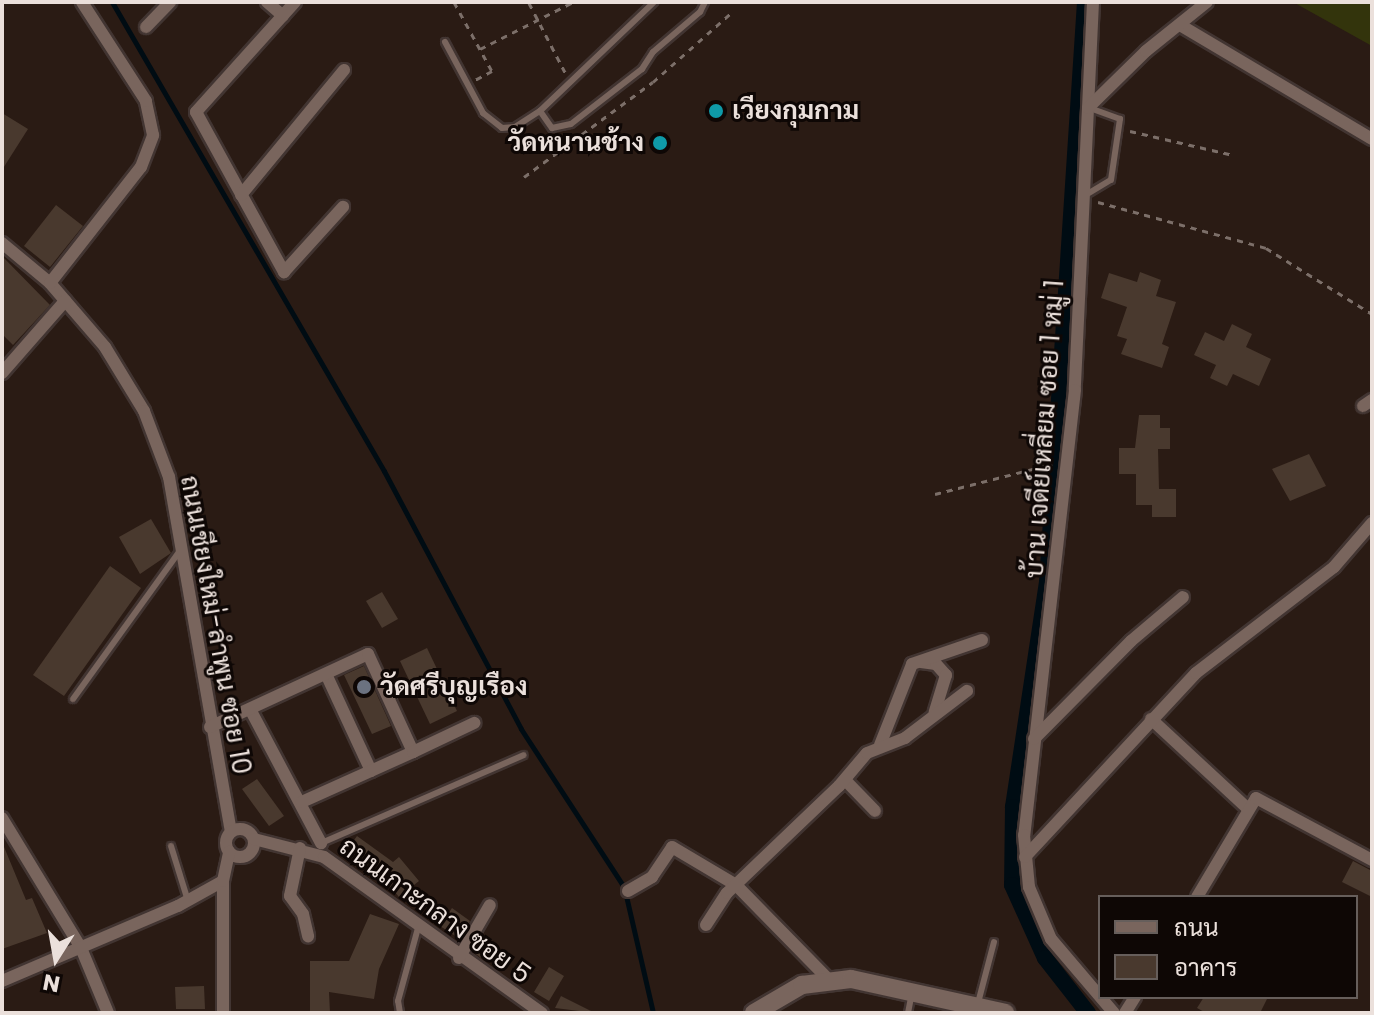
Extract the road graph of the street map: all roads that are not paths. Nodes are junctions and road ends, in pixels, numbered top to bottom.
1 (82, 2) edge
2 (170, 2) edge
3 (267, 2) edge
4 (295, 2) edge
5 (654, 2) edge
6 (705, 2) edge
7 (1093, 2) edge
8 (1207, 2) edge
9 (283, 16) junction
10 (1180, 25) junction
11 (146, 27) dead end
12 (445, 42) dead end
13 (344, 70) dead end
14 (1088, 108) junction
15 (540, 111) junction
16 (1372, 139) edge
17 (1087, 194) junction
18 (241, 195) junction
19 (343, 207) dead end
20 (2, 243) edge
21 (50, 283) junction
22 (65, 301) junction
23 (2, 373) edge
24 (1372, 523) edge
25 (181, 549) junction
26 (1183, 597) dead end
27 (982, 640) dead end
28 (918, 662) junction
29 (326, 674) junction
30 (967, 691) dead end
31 (73, 699) dead end
32 (250, 709) junction
33 (933, 717) junction
34 (1151, 719) junction
35 (474, 723) dead end
36 (210, 727) junction
37 (1034, 739) junction
38 (880, 745) junction
39 (413, 752) junction
40 (524, 755) dead end
41 (371, 771) junction
42 (845, 780) junction
43 (302, 802) junction
44 (1252, 803) junction
45 (875, 811) dead end
46 (2, 818) edge
47 (231, 832) junction
48 (6, 836) edge
49 (254, 839) junction
50 (171, 846) dead end
51 (310, 847) junction
52 (229, 852) junction
53 (1025, 857) junction
54 (1372, 860) edge
55 (223, 881) junction
56 (736, 885) junction
57 (628, 891) dead end
58 (1198, 895) edge
59 (188, 901) junction
60 (490, 905) dead end
61 (706, 925) dead end
62 (418, 928) junction
63 (308, 936) dead end
64 (994, 942) dead end
65 (81, 948) junction
66 (459, 958) junction
67 (828, 979) junction
68 (2, 981) edge
69 (912, 991) junction
70 (1098, 994) edge
71 (979, 1009) edge
72 (108, 1013) edge
73 (223, 1013) edge
74 (400, 1013) edge
75 (542, 1013) edge
76 (754, 1013) edge
77 (908, 1013) edge
78 (1005, 1013) edge

1 - 21 street
2 - 11 street
3 - 9 street
4 - 9 street
5 - 15 lane
6 - 15 lane
7 - 14 street, บ้าน เจดีย์เหลี่ยม ซอย 1 หมู่ 1
8 - 10 street
9 - 18 street
10 - 14 street
10 - 16 street
12 - 15 lane
13 - 18 street
14 - 17 street, บ้าน เจดีย์เหลี่ยม ซอย 1 หมู่ 1
14 - 17 lane
17 - 37 street, บ้าน เจดีย์เหลี่ยม ซอย 1 หมู่ 1
18 - 19 street
20 - 21 street, ถนนเชียงใหม่-ลำพูน ซอย 10
21 - 22 street, ถนนเชียงใหม่-ลำพูน ซอย 10
22 - 23 street
22 - 25 street, ถนนเชียงใหม่-ลำพูน ซอย 10
24 - 34 street
25 - 31 lane
25 - 36 street, ถนนเชียงใหม่-ลำพูน ซอย 10
26 - 37 street
27 - 28 street
28 - 33 street
28 - 38 street
29 - 32 street
29 - 39 street
29 - 41 street
30 - 33 street
32 - 36 street
32 - 43 street
33 - 38 street
34 - 44 street
34 - 53 street
35 - 39 street
36 - 47 street, ถนนเชียงใหม่-ลำพูน ซอย 10
37 - 53 street, บ้าน เจดีย์เหลี่ยม ซอย 1 หมู่ 1
38 - 42 street
39 - 41 street
40 - 51 lane
41 - 43 street
42 - 45 street
42 - 56 street
43 - 51 street
44 - 54 street
44 - 58 street
46 - 48 street
47 - 49 street
47 - 52 street
48 - 65 street
49 - 51 street, ถนนเกาะกลาง ซอย 5
49 - 52 street
50 - 59 lane
51 - 62 street, ถนนเกาะกลาง ซอย 5
51 - 63 street
52 - 55 street
53 - 70 street, บ้าน เจดีย์เหลี่ยม ซอย 1 หมู่ 1
55 - 59 street
55 - 73 street
56 - 57 street
56 - 61 street
56 - 67 street
59 - 65 street
60 - 66 street
62 - 66 street, ถนนเกาะกลาง ซอย 5
62 - 74 lane
64 - 71 lane
65 - 68 street
65 - 72 street
66 - 75 street, ถนนเกาะกลาง ซอย 5
67 - 69 street
67 - 76 street
69 - 71 street
69 - 77 lane
71 - 78 street

